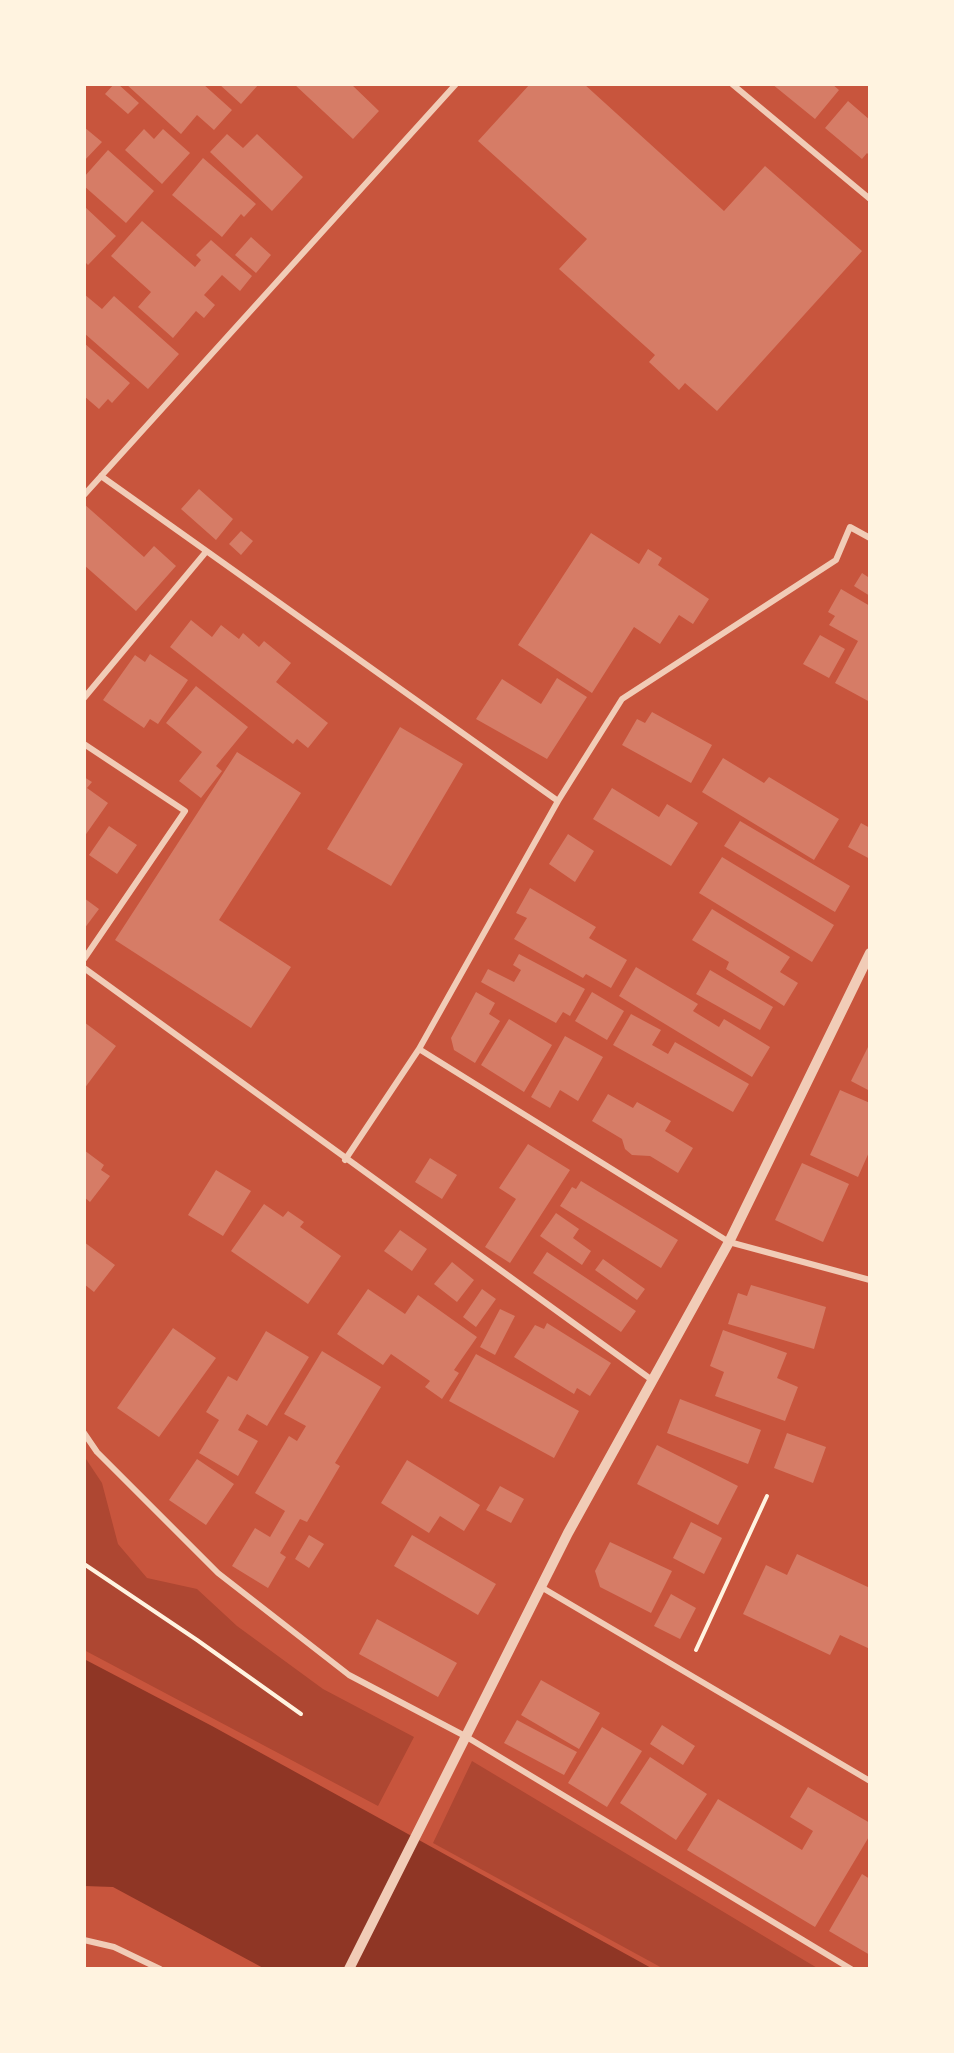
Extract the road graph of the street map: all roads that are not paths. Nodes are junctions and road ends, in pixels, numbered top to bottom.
1 (456, 84) edge
2 (732, 84) edge
3 (870, 199) edge
4 (101, 476) junction
5 (84, 495) edge
6 (870, 538) edge
7 (205, 553) junction
8 (84, 698) edge
9 (84, 744) edge
10 (558, 801) junction
11 (870, 953) edge
12 (84, 959) edge
13 (84, 968) edge
14 (419, 1049) junction
15 (345, 1160) junction
16 (729, 1242) junction
17 (870, 1280) edge
18 (652, 1380) junction
19 (84, 1433) edge
20 (541, 1587) junction
21 (465, 1736) junction
22 (870, 1781) edge
23 (84, 1940) edge
24 (160, 1969) edge
25 (349, 1969) edge
26 (851, 1969) edge

1 - 4 street
2 - 3 street
4 - 5 street
4 - 7 street
6 - 10 street
7 - 8 street
7 - 10 street
9 - 12 street
10 - 14 street
11 - 16 street
13 - 15 street
14 - 15 street
14 - 16 street
15 - 18 street
16 - 17 street
16 - 18 street
18 - 20 street
19 - 21 street
20 - 21 street
20 - 22 street
21 - 25 street
21 - 26 street
23 - 24 street

